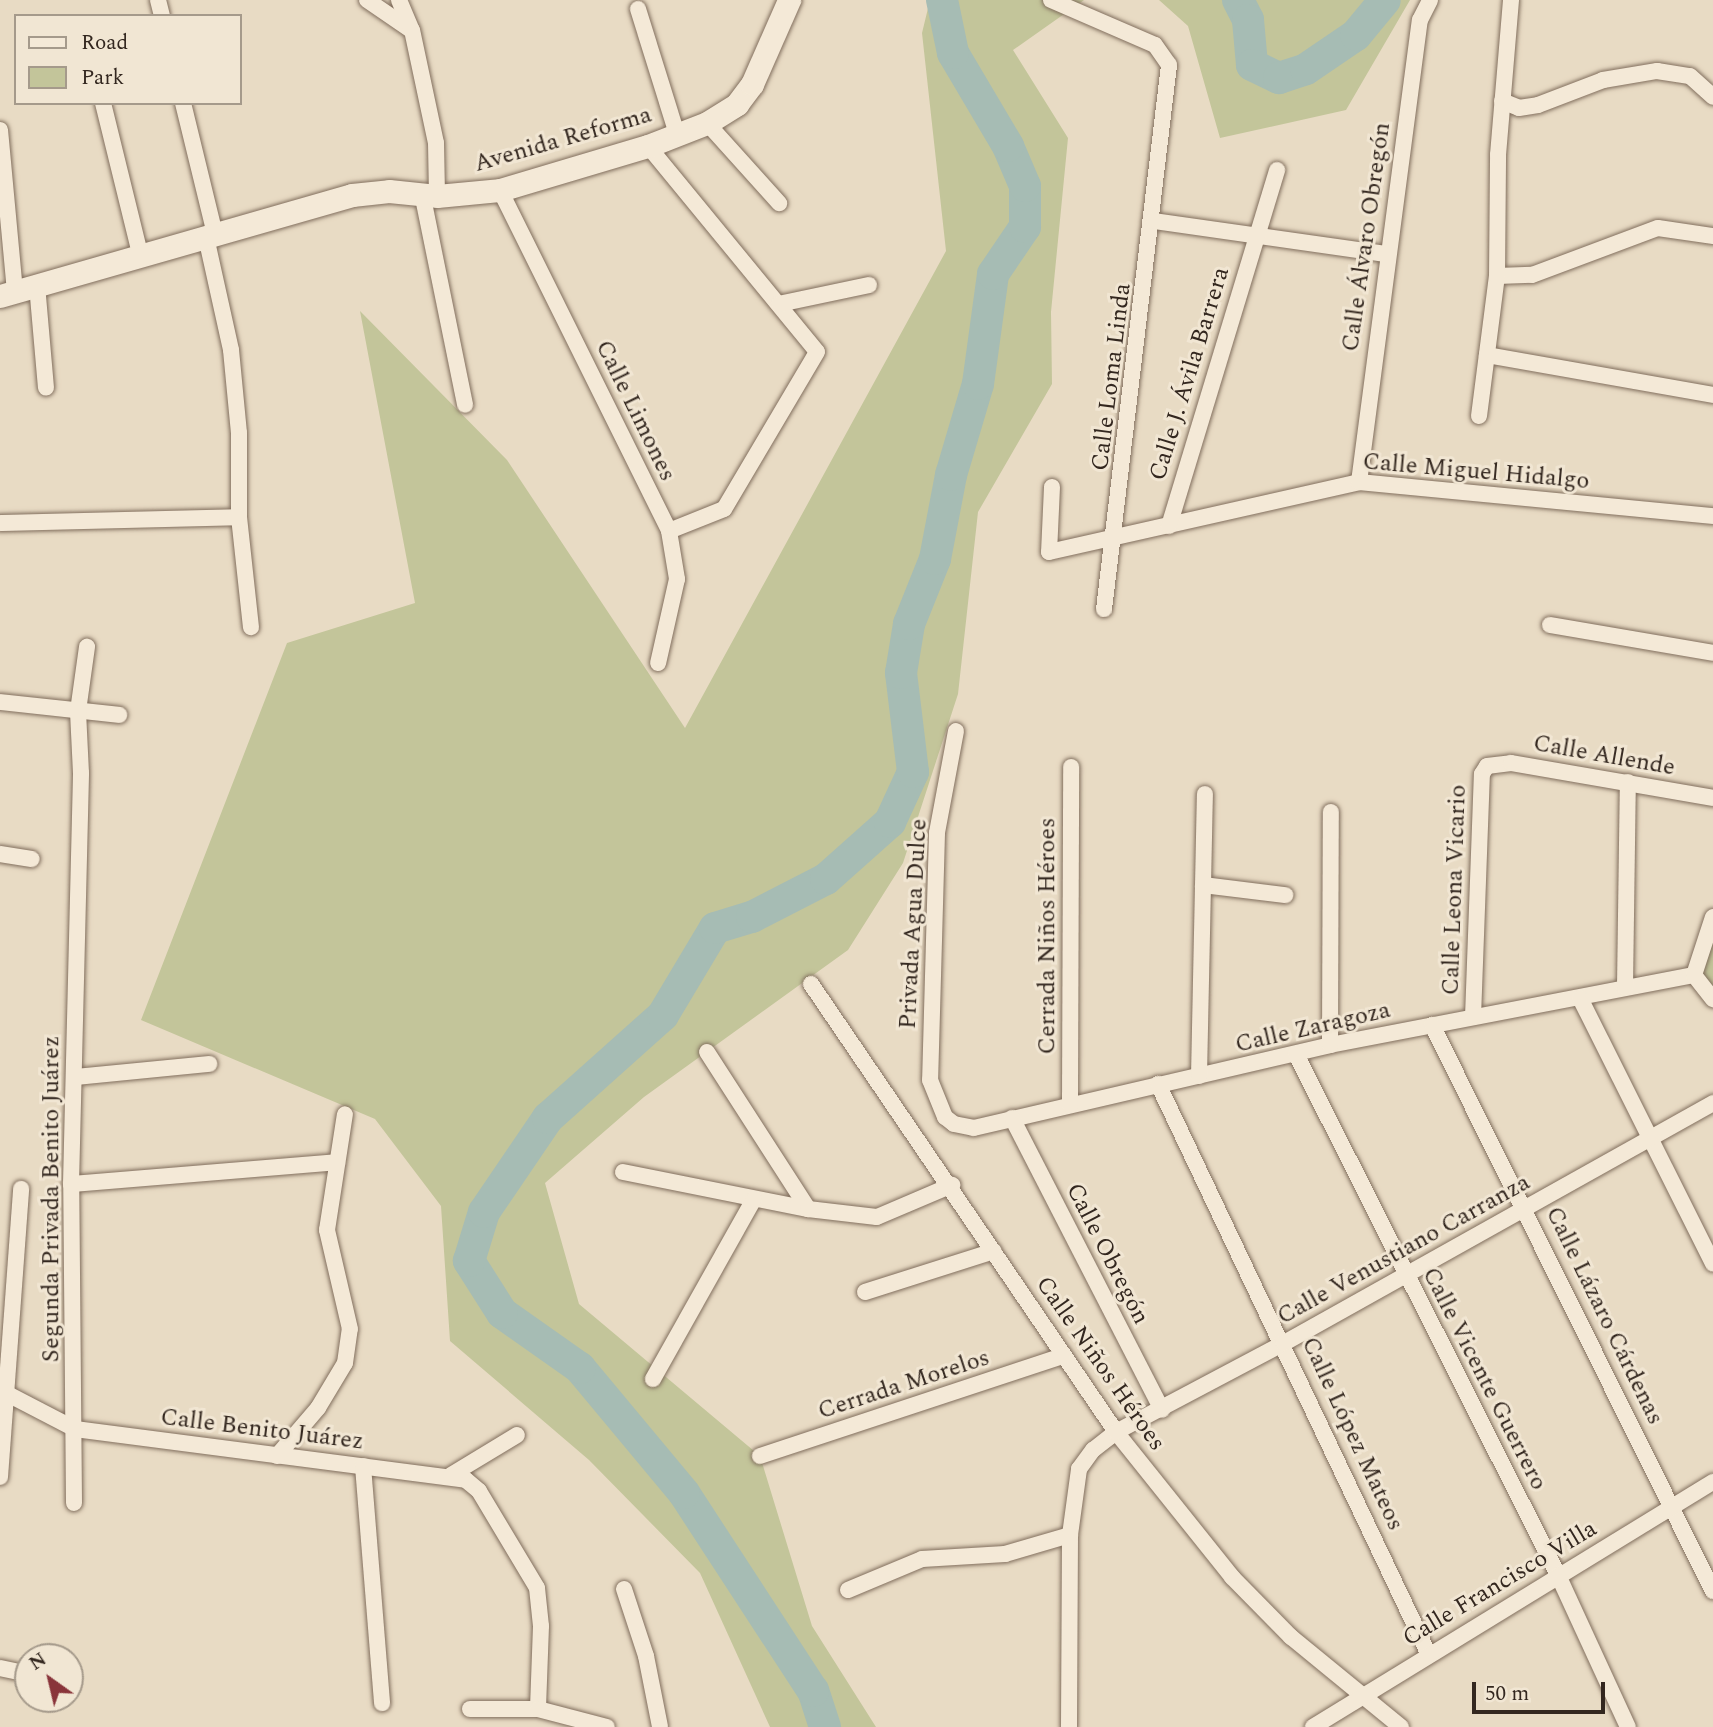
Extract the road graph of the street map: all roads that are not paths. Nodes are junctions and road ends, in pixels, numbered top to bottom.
1 (367, 0) edge
2 (398, 0) edge
3 (1051, 0) edge
4 (1430, 0) edge
5 (1511, 0) edge
6 (782, 5) edge
7 (638, 9) dead end
8 (412, 30) junction
9 (1713, 97) edge
10 (1502, 101) junction
11 (103, 105) edge
12 (183, 105) edge
13 (706, 123) junction
14 (0, 130) edge
15 (677, 134) junction
16 (648, 146) junction
17 (1277, 170) dead end
18 (500, 190) junction
19 (430, 195) junction
20 (779, 203) dead end
21 (1154, 221) junction
22 (210, 235) junction
23 (1256, 235) junction
24 (1713, 236) edge
25 (140, 254) junction
26 (1387, 254) junction
27 (1497, 276) junction
28 (37, 285) junction
29 (869, 285) dead end
30 (7, 294) edge
31 (779, 304) junction
32 (1487, 355) junction
33 (46, 388) dead end
34 (1713, 395) edge
35 (465, 405) dead end
36 (1479, 416) dead end
37 (1359, 482) junction
38 (1052, 487) dead end
39 (1713, 516) edge
40 (239, 517) junction
41 (0, 523) edge
42 (1169, 526) junction
43 (669, 531) junction
44 (1116, 539) junction
45 (1104, 609) dead end
46 (1550, 625) dead end
47 (251, 627) dead end
48 (86, 647) dead end
49 (1713, 653) edge
50 (659, 663) dead end
51 (0, 702) edge
52 (78, 711) junction
53 (119, 715) dead end
54 (956, 731) dead end
55 (1487, 766) joint
56 (1071, 767) dead end
57 (1628, 782) junction
58 (1205, 794) dead end
59 (1713, 798) edge
60 (1331, 812) dead end
61 (0, 854) edge
62 (32, 859) dead end
63 (1203, 885) junction
64 (1285, 895) dead end
65 (1713, 916) edge
66 (1695, 975) junction
67 (811, 984) dead end
68 (1625, 988) junction
69 (1580, 998) junction
70 (1713, 999) edge
71 (1473, 1017) junction
72 (1432, 1025) junction
73 (1330, 1045) junction
74 (707, 1052) dead end
75 (1296, 1054) junction
76 (209, 1064) dead end
77 (1199, 1076) junction
78 (76, 1077) junction
79 (1158, 1084) junction
80 (1713, 1103) edge
81 (1070, 1105) junction
82 (345, 1114) dead end
83 (945, 1117) joint
84 (1012, 1118) junction
85 (1649, 1138) junction
86 (337, 1162) junction
87 (623, 1172) dead end
88 (71, 1184) junction
89 (952, 1185) junction
90 (21, 1189) dead end
91 (754, 1199) junction
92 (1524, 1208) junction
93 (808, 1209) junction
94 (994, 1251) junction
95 (1713, 1264) edge
96 (1405, 1275) junction
97 (865, 1292) dead end
98 (1284, 1343) junction
99 (1063, 1356) junction
100 (653, 1379) dead end
101 (4, 1393) edge
102 (1155, 1414) junction
103 (75, 1429) junction
104 (1122, 1429) junction
105 (516, 1435) dead end
106 (277, 1456) junction
107 (760, 1456) dead end
108 (363, 1466) junction
109 (451, 1475) junction
110 (0, 1477) edge
111 (1713, 1482) edge
112 (74, 1503) dead end
113 (1673, 1506) junction
114 (1070, 1535) junction
115 (1558, 1575) junction
116 (624, 1589) dead end
117 (848, 1591) dead end
118 (1713, 1591) edge
119 (1428, 1653) junction
120 (1361, 1698) junction
121 (382, 1703) dead end
122 (470, 1709) dead end
123 (538, 1709) junction
124 (1386, 1722) edge
125 (607, 1727) edge
126 (660, 1727) edge
127 (1069, 1727) edge
128 (1313, 1727) edge
129 (1401, 1727) edge
130 (1628, 1727) edge

1 - 8 street
2 - 8 street
3 - 21 street, Calle Loma Linda
4 - 26 street, Calle Álvaro Obregón
5 - 10 street
6 - 13 street, Avenida Reforma
7 - 15 street
8 - 19 street
9 - 10 street
10 - 27 street
11 - 25 street
12 - 22 street
13 - 15 street, Avenida Reforma
13 - 20 street
14 - 30 street
15 - 16 street, Avenida Reforma
16 - 18 street, Avenida Reforma
16 - 31 street
17 - 23 street, Calle J. Ávila Barrera
18 - 19 street, Avenida Reforma
18 - 43 street, Calle Limones
19 - 22 street, Avenida Reforma
19 - 35 street
21 - 23 street
21 - 44 street, Calle Loma Linda
22 - 25 street, Avenida Reforma
22 - 40 street
23 - 26 street
23 - 42 street, Calle J. Ávila Barrera
24 - 27 street
25 - 28 street, Avenida Reforma
26 - 37 street, Calle Álvaro Obregón
27 - 32 street
28 - 30 street, Avenida Reforma
28 - 33 street
29 - 31 street
31 - 43 street
32 - 34 street
32 - 36 street
37 - 39 street, Calle Miguel Hidalgo
37 - 42 street, Calle Miguel Hidalgo
38 - 44 street, Calle Miguel Hidalgo
40 - 41 street
40 - 47 street
42 - 44 street, Calle Miguel Hidalgo
43 - 50 street, Calle Limones
44 - 45 street, Calle Loma Linda
46 - 49 street
48 - 52 street, Segunda Privada Benito Juárez
51 - 52 street
52 - 53 street
52 - 78 street, Segunda Privada Benito Juárez
54 - 83 street, Privada Agua Dulce
55 - 57 street, Calle Allende
55 - 71 street, Calle Leona Vicario
56 - 81 street, Cerrada Niños Héroes
57 - 59 street, Calle Allende
57 - 68 street
58 - 63 street
60 - 73 street
61 - 62 street
63 - 64 street
63 - 77 street
65 - 66 street
66 - 68 street, Calle Zaragoza
66 - 70 street
67 - 89 street, Calle Niños Héroes
68 - 69 street, Calle Zaragoza
69 - 71 street, Calle Zaragoza
69 - 85 street
71 - 72 street, Calle Zaragoza
72 - 73 street, Calle Zaragoza
72 - 92 street, Calle Lázaro Cárdenas
73 - 75 street, Calle Zaragoza
74 - 93 street
75 - 77 street, Calle Zaragoza
75 - 96 street, Calle Vicente Guerrero
76 - 78 street
77 - 79 street, Calle Zaragoza
78 - 88 street, Segunda Privada Benito Juárez
79 - 81 street, Calle Zaragoza
79 - 98 street, Calle López Mateos
80 - 85 street, Calle Venustiano Carranza
81 - 84 street, Calle Zaragoza
82 - 86 street
83 - 84 street, Calle Zaragoza
84 - 102 street, Calle Obregón
85 - 92 street, Calle Venustiano Carranza
85 - 95 street
86 - 88 street
86 - 106 street
87 - 91 street
88 - 103 street, Segunda Privada Benito Juárez
89 - 93 street
89 - 94 street, Calle Niños Héroes
90 - 101 street
91 - 93 street
91 - 100 street
92 - 96 street, Calle Venustiano Carranza
92 - 113 street, Calle Lázaro Cárdenas
94 - 97 street
94 - 99 street, Calle Niños Héroes
96 - 98 street, Calle Venustiano Carranza
96 - 115 street, Calle Vicente Guerrero
98 - 102 street, Calle Venustiano Carranza
98 - 119 street, Calle López Mateos
99 - 104 street, Calle Niños Héroes
99 - 107 street, Cerrada Morelos
101 - 103 street, Calle Benito Juárez
101 - 110 street
102 - 104 street, Calle Venustiano Carranza
103 - 106 street, Calle Benito Juárez
103 - 112 street, Segunda Privada Benito Juárez
104 - 114 street
104 - 120 street, Calle Niños Héroes
105 - 109 street
106 - 108 street, Calle Benito Juárez
108 - 109 street, Calle Benito Juárez
108 - 121 street
109 - 123 street
111 - 113 street, Calle Francisco Villa
113 - 115 street, Calle Francisco Villa
113 - 118 street, Calle Lázaro Cárdenas
114 - 117 street
114 - 127 street
115 - 119 street, Calle Francisco Villa
115 - 130 street, Calle Vicente Guerrero
116 - 126 street
119 - 120 street, Calle Francisco Villa
120 - 124 street, Calle Niños Héroes
120 - 128 street, Calle Francisco Villa
122 - 123 street
123 - 125 street
124 - 129 street, Calle Niños Héroes

